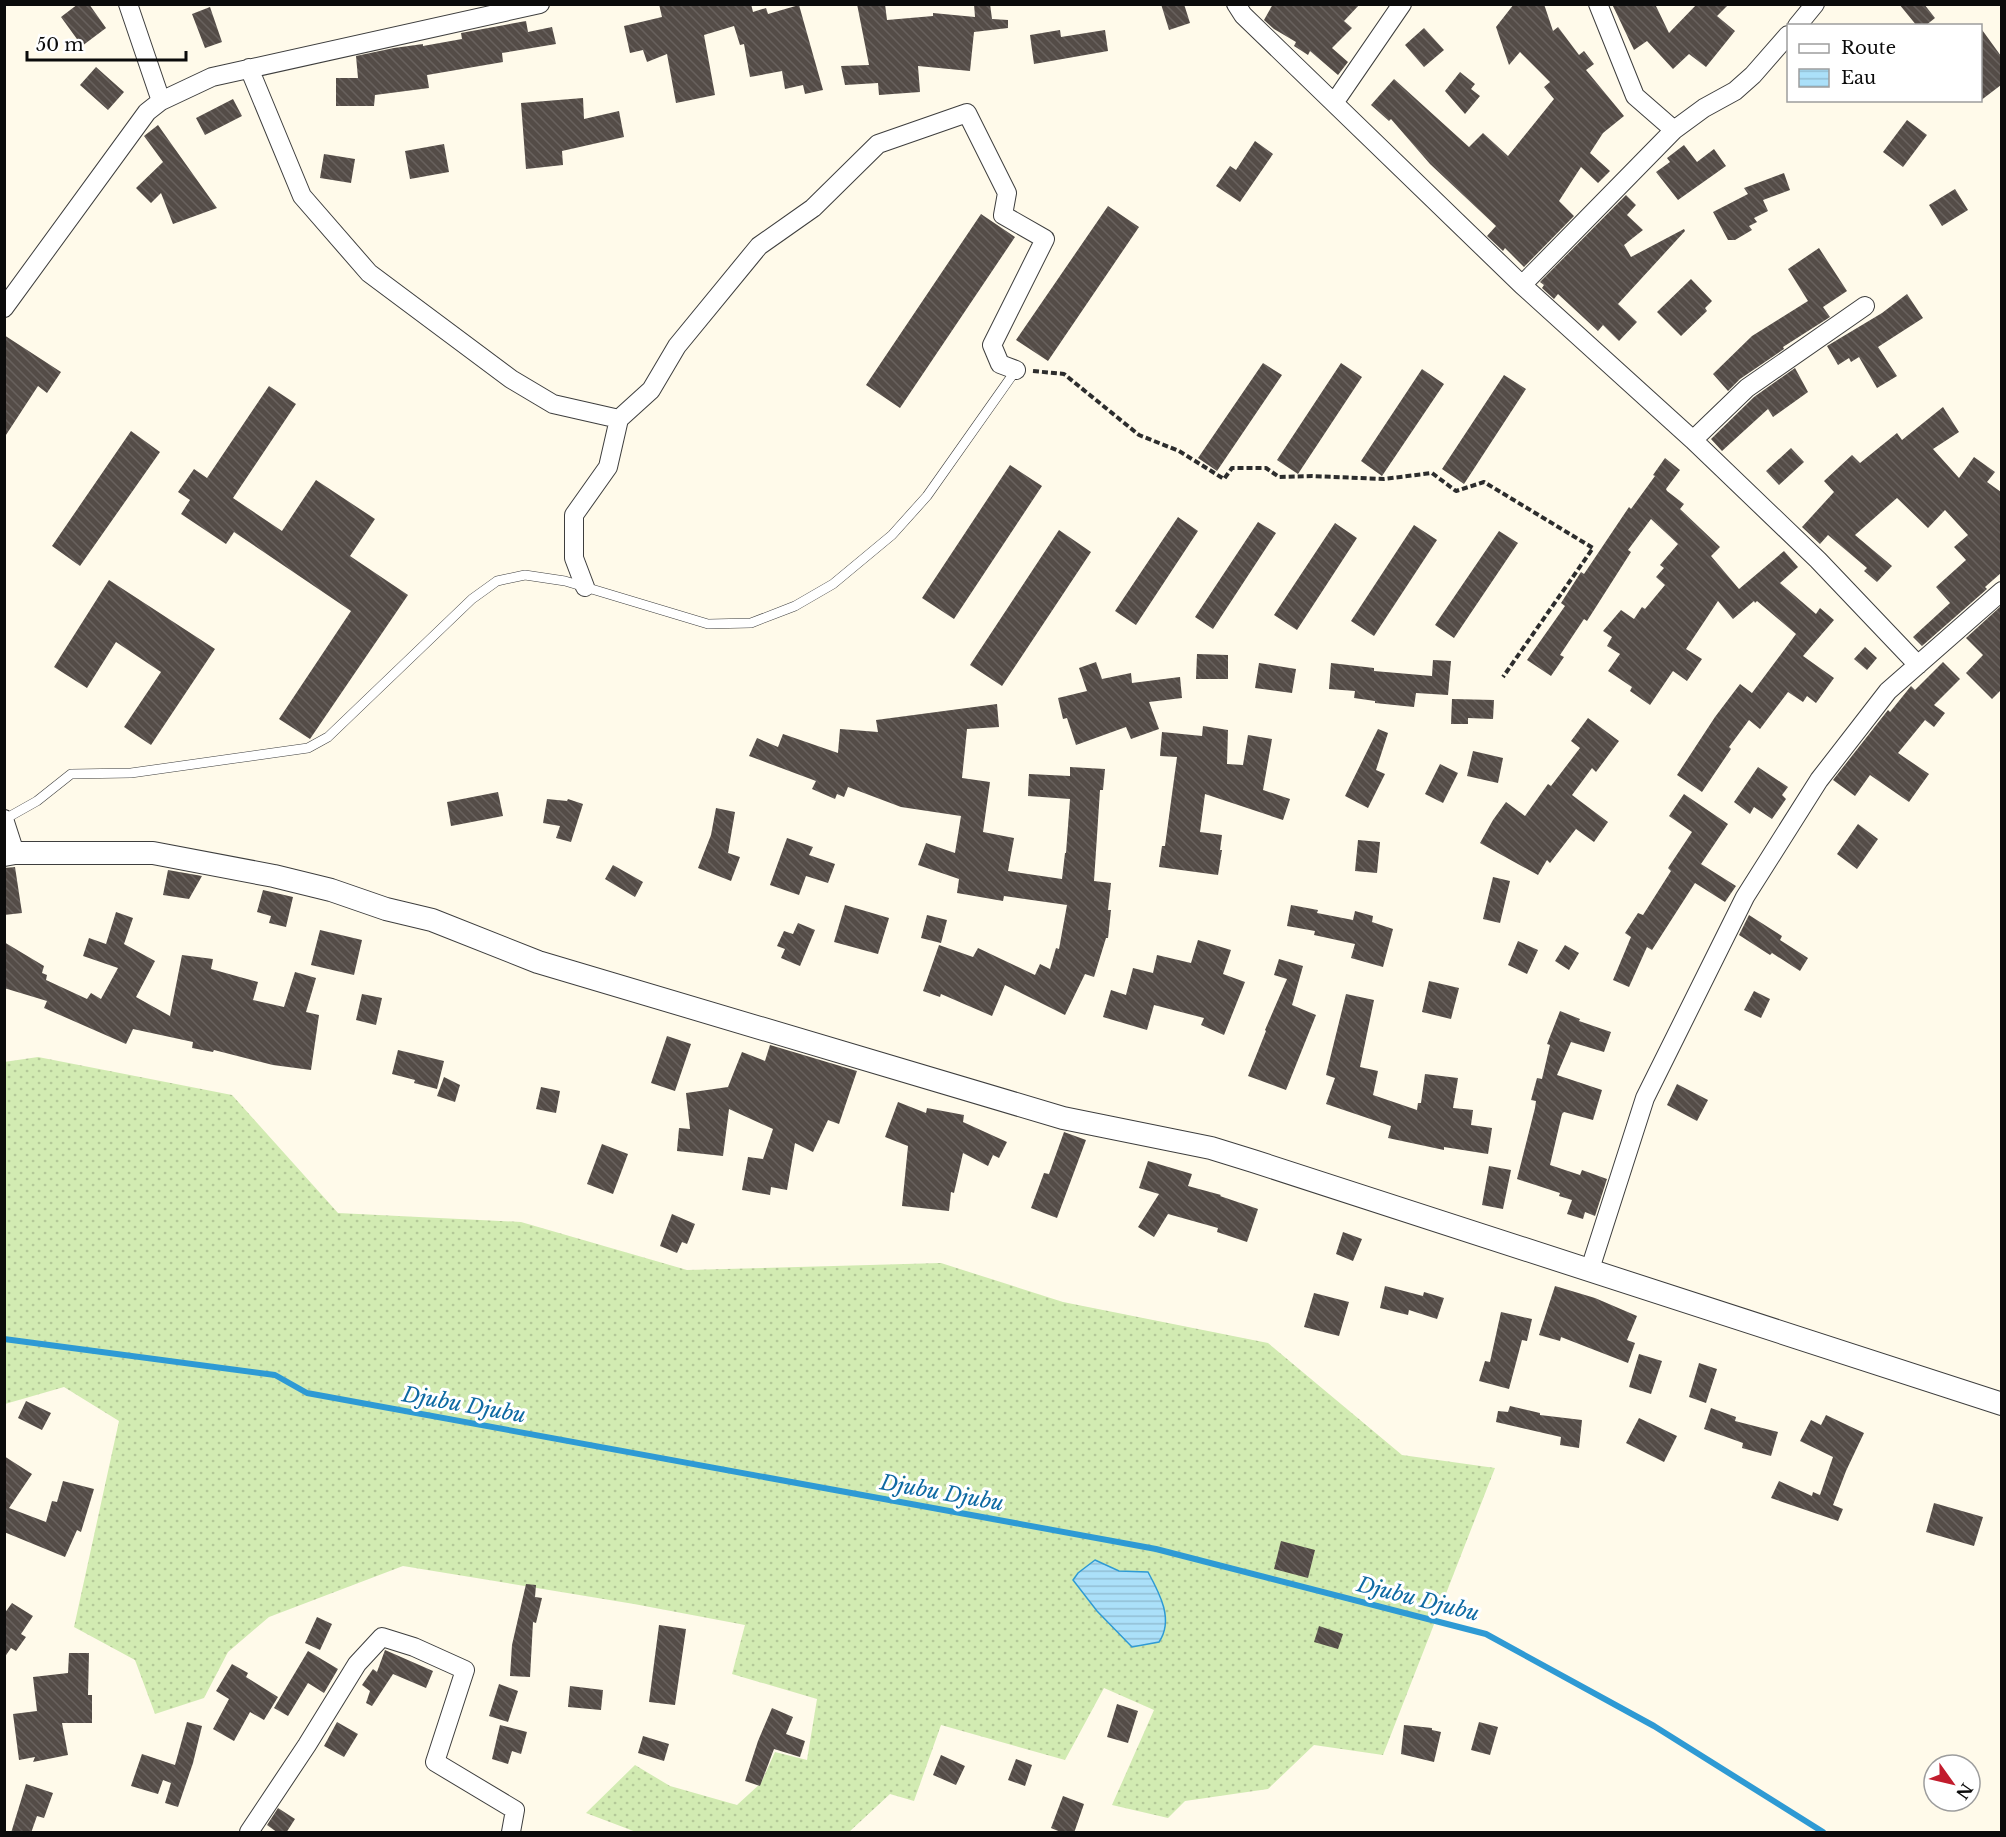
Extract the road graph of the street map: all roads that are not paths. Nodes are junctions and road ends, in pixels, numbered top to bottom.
1 (128, 4) edge
2 (540, 4) edge
3 (1236, 4) edge
4 (1402, 4) edge
5 (1598, 4) edge
6 (1815, 4) edge
7 (493, 9) edge
8 (1799, 24) edge
9 (1787, 36) edge
10 (249, 68) junction
11 (161, 101) junction
12 (1334, 103) junction
13 (1674, 129) junction
14 (1522, 285) junction
15 (1865, 306) dead end
16 (4, 308) edge
17 (1016, 369) joint
18 (619, 419) junction
19 (1693, 440) junction
20 (585, 587) junction
21 (2001, 591) edge
22 (1918, 665) junction
23 (4, 819) edge
24 (10, 854) edge
25 (1590, 1269) junction
26 (2001, 1404) edge
27 (249, 1833) edge
28 (511, 1833) edge

1 - 11 street
2 - 7 street
3 - 12 street
4 - 12 street
5 - 13 street
6 - 8 street
7 - 10 street
9 - 13 street
10 - 11 street
10 - 18 street
11 - 16 street
12 - 14 street
13 - 14 street
14 - 19 street
15 - 19 street
17 - 18 street
17 - 20 lane
18 - 20 street
19 - 22 street
20 - 23 lane
21 - 22 street
22 - 25 street
23 - 24 street
24 - 25 street
25 - 26 street
27 - 28 street

